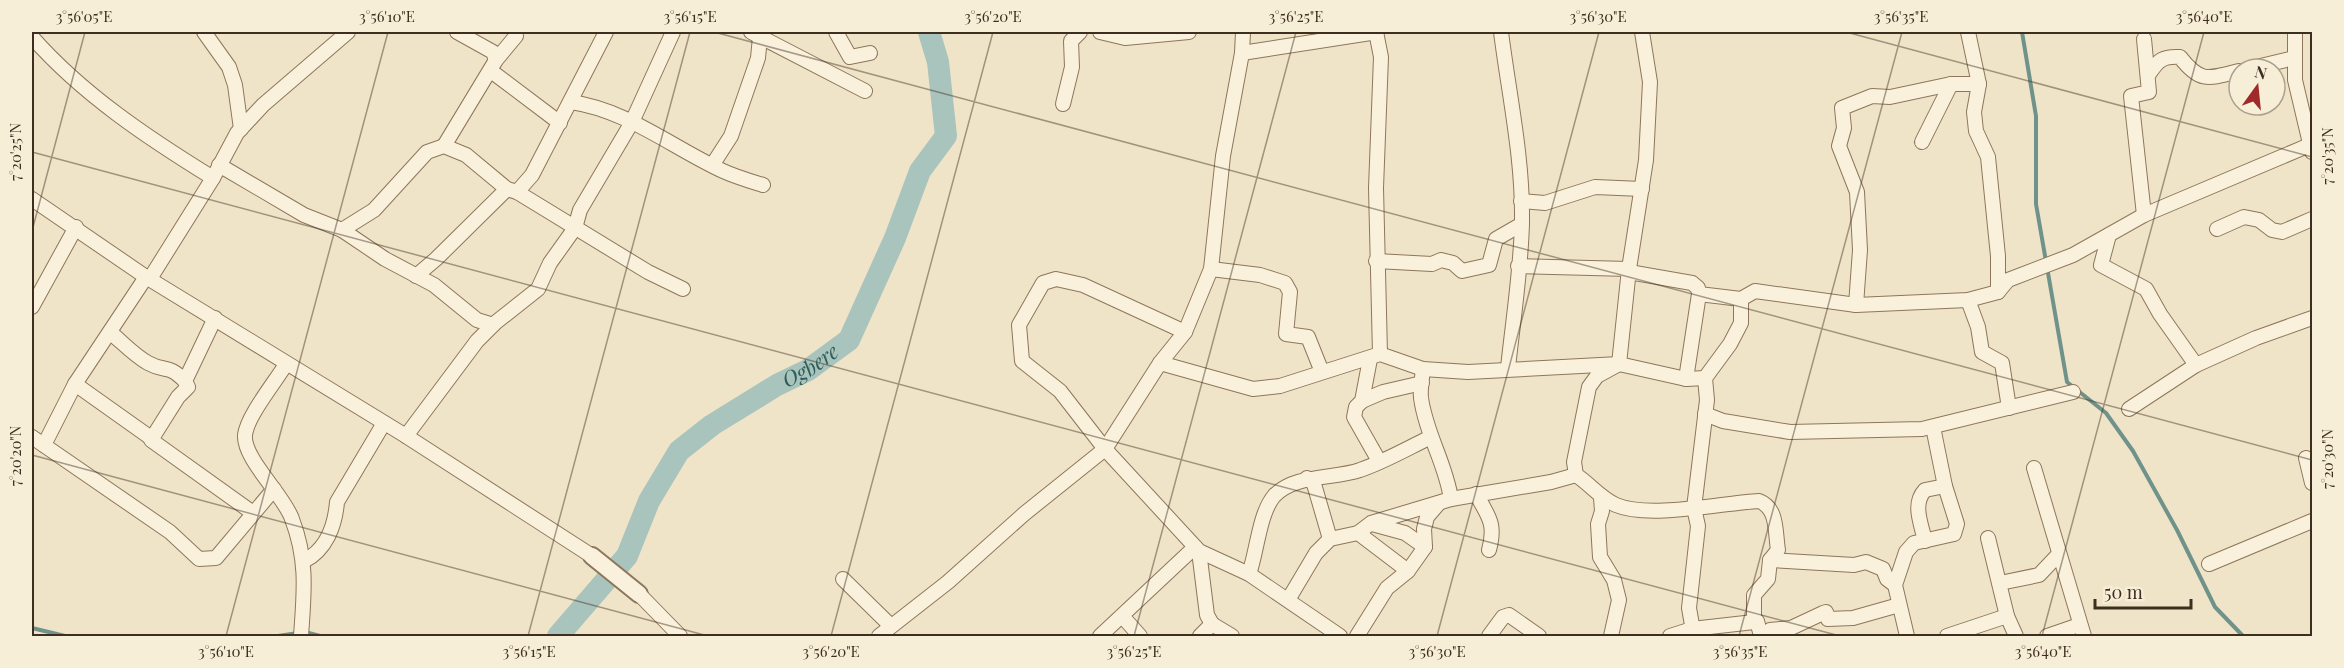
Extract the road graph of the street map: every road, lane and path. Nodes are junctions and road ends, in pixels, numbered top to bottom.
1 (204, 32) edge
2 (348, 32) edge
3 (458, 32) edge
4 (606, 32) edge
5 (673, 32) edge
6 (836, 32) edge
7 (1080, 32) edge
8 (1100, 32) edge
9 (1189, 32) edge
10 (1243, 32) edge
11 (1376, 32) edge
12 (1501, 32) edge
13 (1642, 32) edge
14 (1968, 32) edge
15 (2295, 32) edge
16 (756, 34) edge
17 (32, 36) edge
18 (516, 36) dead end
19 (478, 38) edge
20 (2144, 39) dead end
21 (870, 53) dead end
22 (1242, 53) junction
23 (2294, 58) junction
24 (2287, 60) edge
25 (494, 66) junction
26 (2227, 73) edge
27 (2149, 74) junction
28 (1951, 84) junction
29 (1979, 84) junction
30 (865, 91) dead end
31 (571, 102) junction
32 (1063, 104) dead end
33 (632, 122) junction
34 (560, 123) junction
35 (241, 129) junction
36 (1922, 142) dead end
37 (444, 146) junction
38 (2312, 148) edge
39 (712, 164) junction
40 (216, 172) junction
41 (763, 185) dead end
42 (1642, 189) junction
43 (512, 190) junction
44 (32, 199) edge
45 (1521, 201) junction
46 (2144, 215) junction
47 (2313, 219) edge
48 (1522, 224) junction
49 (76, 227) junction
50 (575, 228) junction
51 (2217, 228) dead end
52 (342, 230) junction
53 (2109, 235) junction
54 (1376, 261) junction
55 (1518, 266) junction
56 (1211, 269) junction
57 (1629, 271) junction
58 (416, 276) junction
59 (149, 277) junction
60 (683, 289) dead end
61 (1998, 292) junction
62 (1699, 294) junction
63 (1741, 299) junction
64 (1968, 300) junction
65 (1856, 305) junction
66 (32, 307) edge
67 (215, 318) junction
68 (2313, 318) edge
69 (477, 320) junction
70 (493, 325) junction
71 (1185, 332) junction
72 (111, 333) junction
73 (483, 335) junction
74 (1375, 357) junction
75 (1160, 363) junction
76 (286, 364) junction
77 (1619, 364) junction
78 (2196, 365) junction
79 (1508, 368) junction
80 (1322, 372) junction
81 (1686, 378) junction
82 (1705, 378) junction
83 (185, 381) junction
84 (1422, 383) junction
85 (75, 384) junction
86 (2073, 392) dead end
87 (1362, 401) junction
88 (2009, 408) junction
89 (2129, 409) dead end
90 (1705, 414) junction
91 (384, 423) junction
92 (1933, 427) junction
93 (406, 436) junction
94 (32, 437) edge
95 (1431, 437) junction
96 (151, 438) junction
97 (44, 445) junction
98 (1105, 449) junction
99 (2306, 458) dead end
100 (1380, 461) junction
101 (2034, 468) dead end
102 (1576, 475) junction
103 (1307, 478) junction
104 (2313, 483) edge
105 (1945, 486) junction
106 (274, 489) junction
107 (1476, 494) junction
108 (1601, 498) junction
109 (1445, 501) junction
110 (1694, 508) junction
111 (254, 513) junction
112 (2313, 521) edge
113 (1371, 524) junction
114 (1358, 533) junction
115 (1988, 537) dead end
116 (1330, 539) junction
117 (1925, 541) junction
118 (1425, 547) junction
119 (1197, 549) junction
120 (1489, 550) dead end
121 (2058, 555) junction
122 (592, 556) joint
123 (1770, 560) junction
124 (304, 561) junction
125 (2208, 564) dead end
126 (1408, 572) junction
127 (1249, 574) junction
128 (843, 579) dead end
129 (2000, 583) junction
130 (1895, 585) junction
131 (639, 594) joint
132 (1288, 600) junction
133 (1899, 605) junction
134 (2007, 616) junction
135 (1123, 617) junction
136 (1756, 621) junction
137 (1212, 624) junction
138 (891, 627) junction
139 (1903, 629) edge
140 (2082, 631) edge
141 (301, 632) edge
142 (1693, 633) edge
143 (1766, 634) edge
144 (680, 636) edge
145 (879, 636) edge
146 (1100, 636) edge
147 (1140, 636) edge
148 (1200, 636) edge
149 (1232, 636) edge
150 (1340, 636) edge
151 (1357, 636) edge
152 (1489, 636) edge
153 (1539, 636) edge
154 (1611, 636) edge
155 (1670, 636) edge
156 (1907, 636) edge
157 (1947, 636) edge
158 (2016, 636) edge
159 (2047, 636) edge

1 - 35 street
2 - 35 street
3 - 19 street
4 - 31 street
5 - 33 street
6 - 21 street
7 - 32 street
8 - 9 street
10 - 22 street
11 - 22 street
11 - 54 street
12 - 45 street
13 - 42 street
14 - 29 street
15 - 23 street
16 - 30 street
16 - 39 street
17 - 40 street
18 - 25 street
19 - 25 street
20 - 27 street
22 - 56 street
23 - 24 street
23 - 38 street
25 - 34 street
25 - 37 street
26 - 27 street
27 - 46 street
28 - 29 street
28 - 36 street
28 - 65 street
29 - 61 street
31 - 33 street
31 - 34 street
33 - 39 street
33 - 50 street
34 - 43 street
35 - 40 street
37 - 43 street
37 - 52 street
38 - 46 street
39 - 41 street
40 - 52 street
40 - 59 street
42 - 45 street
42 - 57 street
43 - 50 street
43 - 58 street
44 - 49 street
45 - 48 street
46 - 53 street
47 - 51 street
48 - 54 street
48 - 55 street
49 - 59 street
49 - 66 street
50 - 60 street
50 - 70 street
52 - 58 street
53 - 61 street
53 - 78 street
54 - 74 street
55 - 57 street
55 - 79 street
56 - 71 street
56 - 80 street
57 - 62 street
57 - 77 street
58 - 69 street
59 - 67 street
59 - 72 street
61 - 64 street
62 - 63 street
62 - 81 street
63 - 65 street
63 - 82 street
64 - 65 street
64 - 88 street
67 - 76 street
67 - 83 street
68 - 78 street
69 - 70 street
69 - 73 street
70 - 73 street
71 - 75 street
71 - 98 street
72 - 83 street
72 - 85 street
73 - 93 street
74 - 80 street
74 - 84 street
74 - 87 street
75 - 80 street
75 - 98 street
76 - 91 street
76 - 106 street
77 - 79 street
77 - 81 street
77 - 102 street
78 - 89 street
79 - 84 street
81 - 82 street
82 - 90 street
83 - 96 street
84 - 87 street
84 - 95 street
85 - 96 street
85 - 97 street
86 - 88 street
87 - 100 street
88 - 92 street
90 - 92 street
90 - 110 street
91 - 93 street
91 - 124 street
92 - 105 street
93 - 122 street
94 - 97 street
95 - 100 street
95 - 109 street
96 - 111 street
97 - 111 street
98 - 119 street
98 - 138 street
99 - 104 street
100 - 103 street
101 - 121 street
102 - 107 street
102 - 108 street
103 - 116 street
103 - 127 street
105 - 117 street
105 - 117 street
106 - 111 street
106 - 124 street
107 - 109 street
107 - 120 street
108 - 110 street
108 - 154 street
109 - 113 street
109 - 118 street
110 - 123 street
110 - 142 street
112 - 125 street
113 - 114 street
113 - 118 street
114 - 116 street
114 - 126 street
115 - 129 street
116 - 132 street
117 - 130 street
118 - 126 street
119 - 127 street
119 - 135 street
119 - 137 street
121 - 129 street
121 - 140 street
122 - 131 street
123 - 130 street
123 - 136 street
124 - 141 street
126 - 151 street
127 - 132 street
128 - 138 street
129 - 134 street
130 - 133 street
131 - 144 street
132 - 150 street
133 - 139 street
133 - 143 street
134 - 157 street
134 - 158 street
135 - 146 street
135 - 147 street
136 - 142 street
136 - 143 street
137 - 148 street
137 - 149 street
138 - 145 street
139 - 156 street
140 - 159 street
142 - 155 street
152 - 153 street

